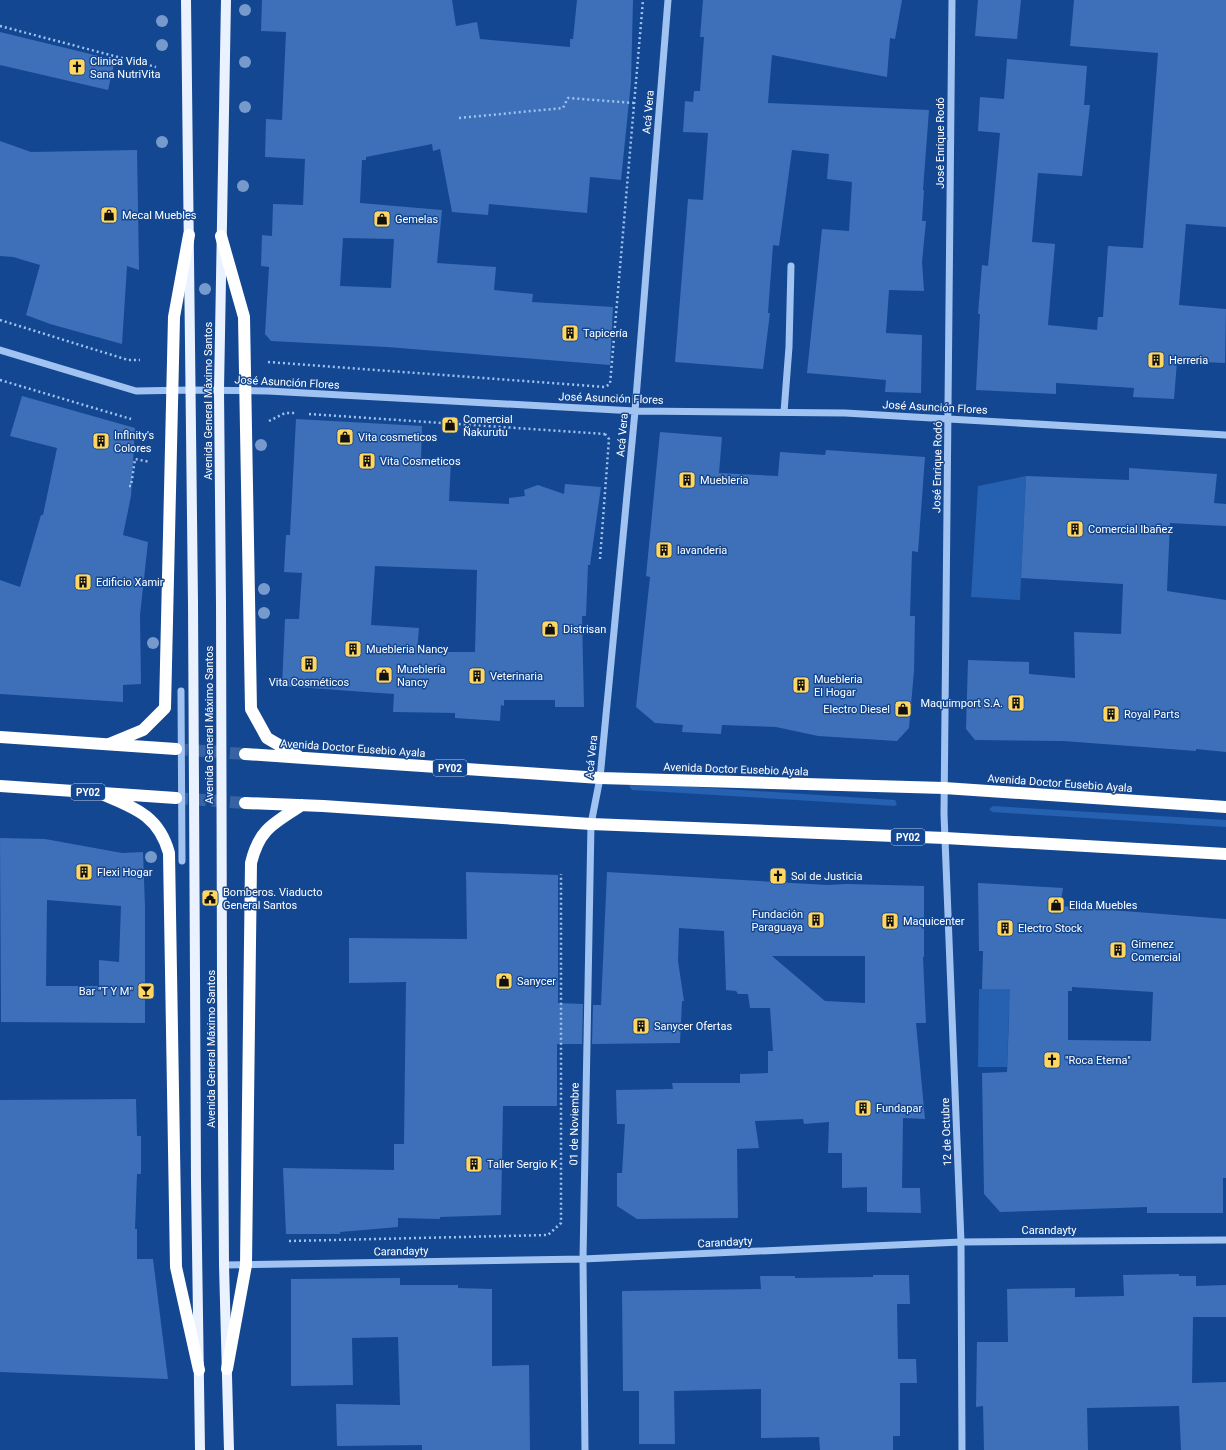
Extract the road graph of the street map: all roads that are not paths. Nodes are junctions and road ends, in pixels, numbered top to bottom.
1 (186, 0) edge
2 (226, 0) edge
3 (668, 0) edge
4 (952, 0) edge
5 (189, 235) junction
6 (222, 236) junction
7 (791, 266) dead end
8 (0, 350) edge
9 (172, 390) junction
10 (191, 390) junction
11 (219, 390) junction
12 (245, 391) junction
13 (635, 411) junction
14 (784, 412) junction
15 (949, 419) junction
16 (1226, 435) edge
17 (181, 692) dead end
18 (0, 737) edge
19 (109, 744) junction
20 (176, 749) tunnel mouth
21 (245, 754) tunnel mouth
22 (301, 757) junction
23 (600, 778) junction
24 (0, 786) edge
25 (944, 788) junction
26 (97, 792) junction
27 (176, 798) tunnel mouth
28 (596, 800) joint
29 (245, 803) tunnel mouth
30 (302, 805) junction
31 (1226, 808) edge
32 (944, 814) joint
33 (591, 824) junction
34 (945, 838) junction
35 (1226, 854) edge
36 (182, 861) dead end
37 (1226, 1240) edge
38 (961, 1242) junction
39 (582, 1259) junction
40 (246, 1264) junction
41 (224, 1265) junction
42 (199, 1370) junction
43 (227, 1370) junction
44 (200, 1450) edge
45 (230, 1450) edge
46 (585, 1450) edge
47 (962, 1450) edge

1 - 5 main road, Avenida General Máximo Santos
2 - 6 main road, Avenida General Máximo Santos
3 - 13 street, Acá Vera
4 - 15 street, José Enrique Rodó
5 - 9 highway
5 - 10 main road, Avenida General Máximo Santos
6 - 11 main road, Avenida General Máximo Santos
6 - 12 highway
7 - 14 street
8 - 9 street, José Asunción Flores
9 - 10 street, José Asunción Flores
9 - 19 highway
10 - 11 street, José Asunción Flores
10 - 42 main road, Avenida General Máximo Santos, bridge
11 - 12 street, José Asunción Flores
11 - 41 main road, Avenida General Máximo Santos, bridge
12 - 13 street, José Asunción Flores
12 - 22 highway
13 - 14 street, José Asunción Flores
13 - 23 street, Acá Vera
14 - 15 street, José Asunción Flores
15 - 16 street, José Asunción Flores
15 - 25 street, José Enrique Rodó
17 - 36 street
18 - 19 highway
19 - 20 highway
21 - 22 highway, Avenida Doctor Eusebio Ayala / PY02
22 - 23 highway, Avenida Doctor Eusebio Ayala / PY02
23 - 25 highway, Avenida Doctor Eusebio Ayala / PY02
23 - 28 street, Acá Vera
24 - 26 highway, PY02
25 - 31 highway, Avenida Doctor Eusebio Ayala / PY02
25 - 32 street, José Enrique Rodó
26 - 27 highway, PY02
26 - 42 highway
28 - 33 street, 01 de Noviembre
29 - 30 highway, PY02
30 - 33 highway, PY02
30 - 40 highway
32 - 34 street, 12 de Octubre
33 - 34 highway, PY02
33 - 39 street, 01 de Noviembre
34 - 35 highway, PY02
34 - 38 street, 12 de Octubre
37 - 38 street, Carandayty
38 - 39 street, Carandayty
38 - 47 street, 12 de Octubre
39 - 40 street, Carandayty
39 - 46 street, 01 de Noviembre
40 - 41 street, Carandayty
40 - 43 highway
41 - 43 main road, Avenida General Máximo Santos
42 - 44 main road, Avenida General Máximo Santos
43 - 45 main road, Avenida General Máximo Santos

